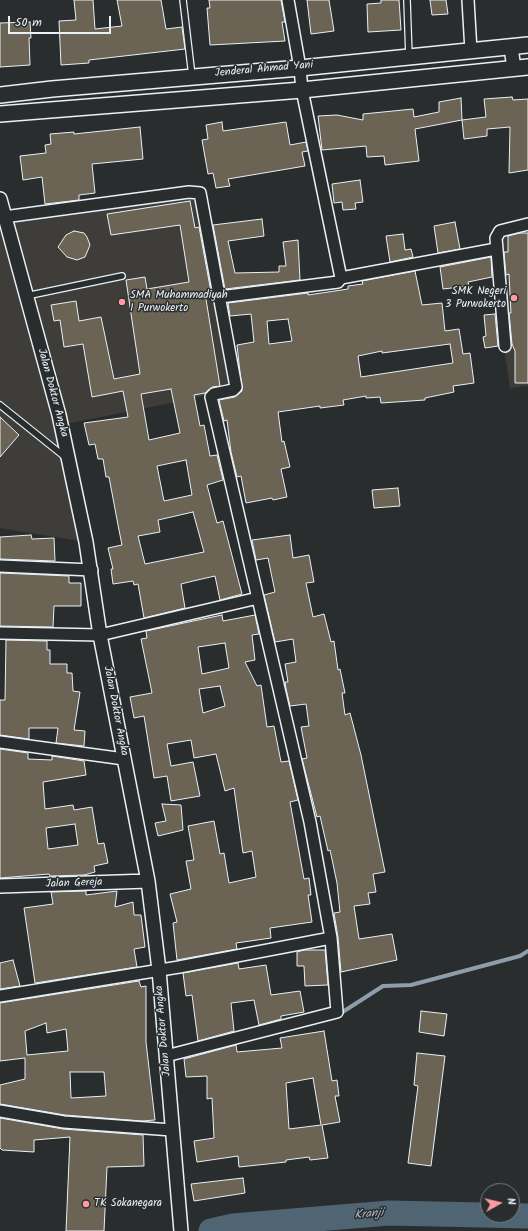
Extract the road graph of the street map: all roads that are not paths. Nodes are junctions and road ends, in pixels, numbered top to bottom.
1 (184, 0) edge
2 (288, 0) edge
3 (407, 0) edge
4 (468, 0) edge
5 (528, 45) edge
6 (512, 47) junction
7 (471, 51) junction
8 (409, 57) junction
9 (300, 68) junction
10 (521, 68) edge
11 (192, 76) junction
12 (302, 90) junction
13 (0, 95) edge
14 (0, 114) edge
15 (0, 199) edge
16 (4, 217) junction
17 (528, 224) edge
18 (496, 249) junction
19 (122, 276) dead end
20 (341, 278) junction
21 (26, 296) junction
22 (220, 297) junction
23 (505, 346) dead end
24 (0, 405) edge
25 (68, 460) junction
26 (0, 566) edge
27 (92, 570) junction
28 (258, 598) junction
29 (0, 633) edge
30 (100, 635) junction
31 (0, 742) edge
32 (124, 759) junction
33 (148, 881) junction
34 (0, 886) edge
35 (331, 938) junction
36 (159, 970) junction
37 (0, 996) edge
38 (166, 1056) junction
39 (0, 1111) edge
40 (172, 1130) junction
41 (181, 1231) edge

1 - 11 lane
2 - 9 street
3 - 8 lane
4 - 7 street
5 - 6 main road, Jenderal Ahmad Yani
6 - 7 main road, Jenderal Ahmad Yani
6 - 10 street
7 - 8 main road, Jenderal Ahmad Yani
8 - 9 main road, Jenderal Ahmad Yani
9 - 11 main road, Jenderal Ahmad Yani
9 - 12 street
10 - 12 main road, Jenderal Ahmad Yani
11 - 13 main road, Jenderal Ahmad Yani
12 - 14 main road, Jenderal Ahmad Yani
12 - 20 street
15 - 16 street, Jalan Doktor Angka
16 - 21 street, Jalan Doktor Angka
16 - 22 street
17 - 18 street
18 - 20 street
18 - 23 street
19 - 21 lane
20 - 22 street
21 - 25 street, Jalan Doktor Angka
22 - 28 street
24 - 25 lane
25 - 27 street, Jalan Doktor Angka
26 - 27 street
27 - 30 street, Jalan Doktor Angka
28 - 30 street
28 - 35 street
29 - 30 street
30 - 32 street, Jalan Doktor Angka
31 - 32 street
32 - 33 street, Jalan Doktor Angka
33 - 34 street, Jalan Gereja
33 - 36 street, Jalan Doktor Angka
35 - 36 street
35 - 38 street
36 - 37 street
36 - 38 street, Jalan Doktor Angka
38 - 40 street, Jalan Doktor Angka
39 - 40 street
40 - 41 street, Jalan Doktor Angka

